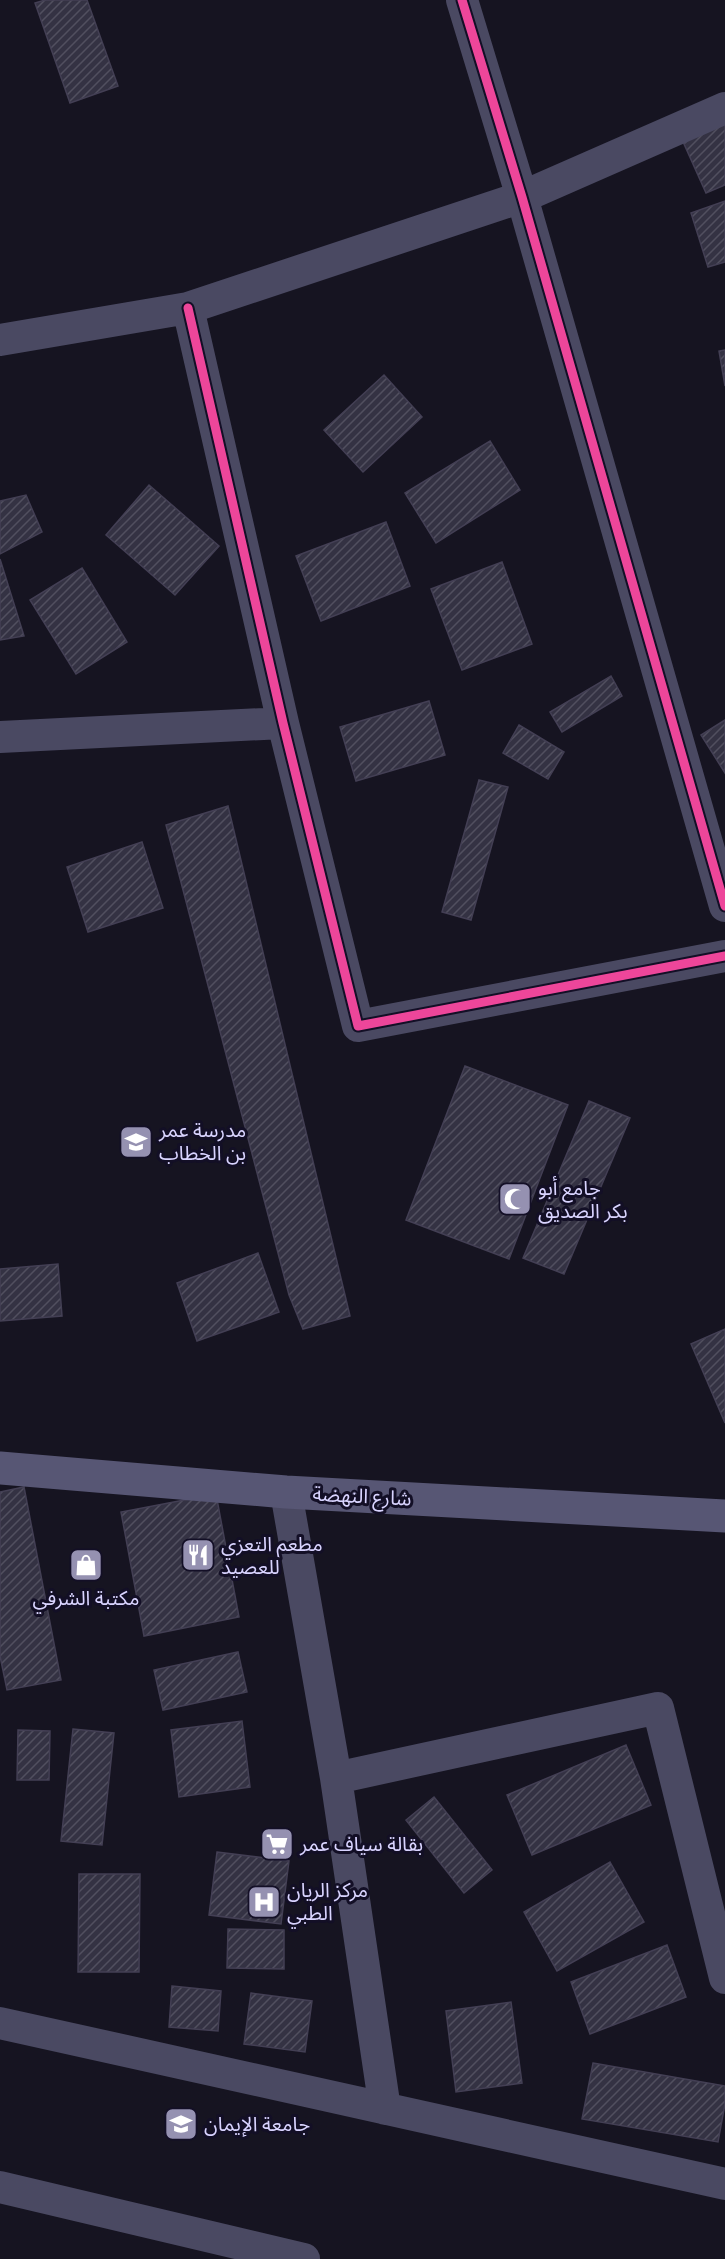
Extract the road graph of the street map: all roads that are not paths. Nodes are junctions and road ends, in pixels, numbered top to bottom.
1 (462, 0) edge
2 (725, 108) edge
3 (522, 197) junction
4 (188, 308) junction
5 (0, 340) edge
6 (283, 723) junction
7 (0, 737) edge
8 (725, 906) edge
9 (725, 956) edge
10 (0, 1468) edge
11 (286, 1492) junction
12 (725, 1516) edge
13 (336, 1778) junction
14 (725, 1978) edge
15 (0, 2023) edge
16 (385, 2109) junction
17 (725, 2184) edge
18 (0, 2187) edge
19 (304, 2259) edge

1 - 3 street
2 - 3 street
3 - 4 street
3 - 8 street
4 - 5 street
4 - 6 street
6 - 7 street
6 - 9 street
10 - 11 street, شارع النهضة
11 - 12 street, شارع النهضة
11 - 13 street
13 - 14 street
13 - 16 street
15 - 16 street
16 - 17 street
18 - 19 street

